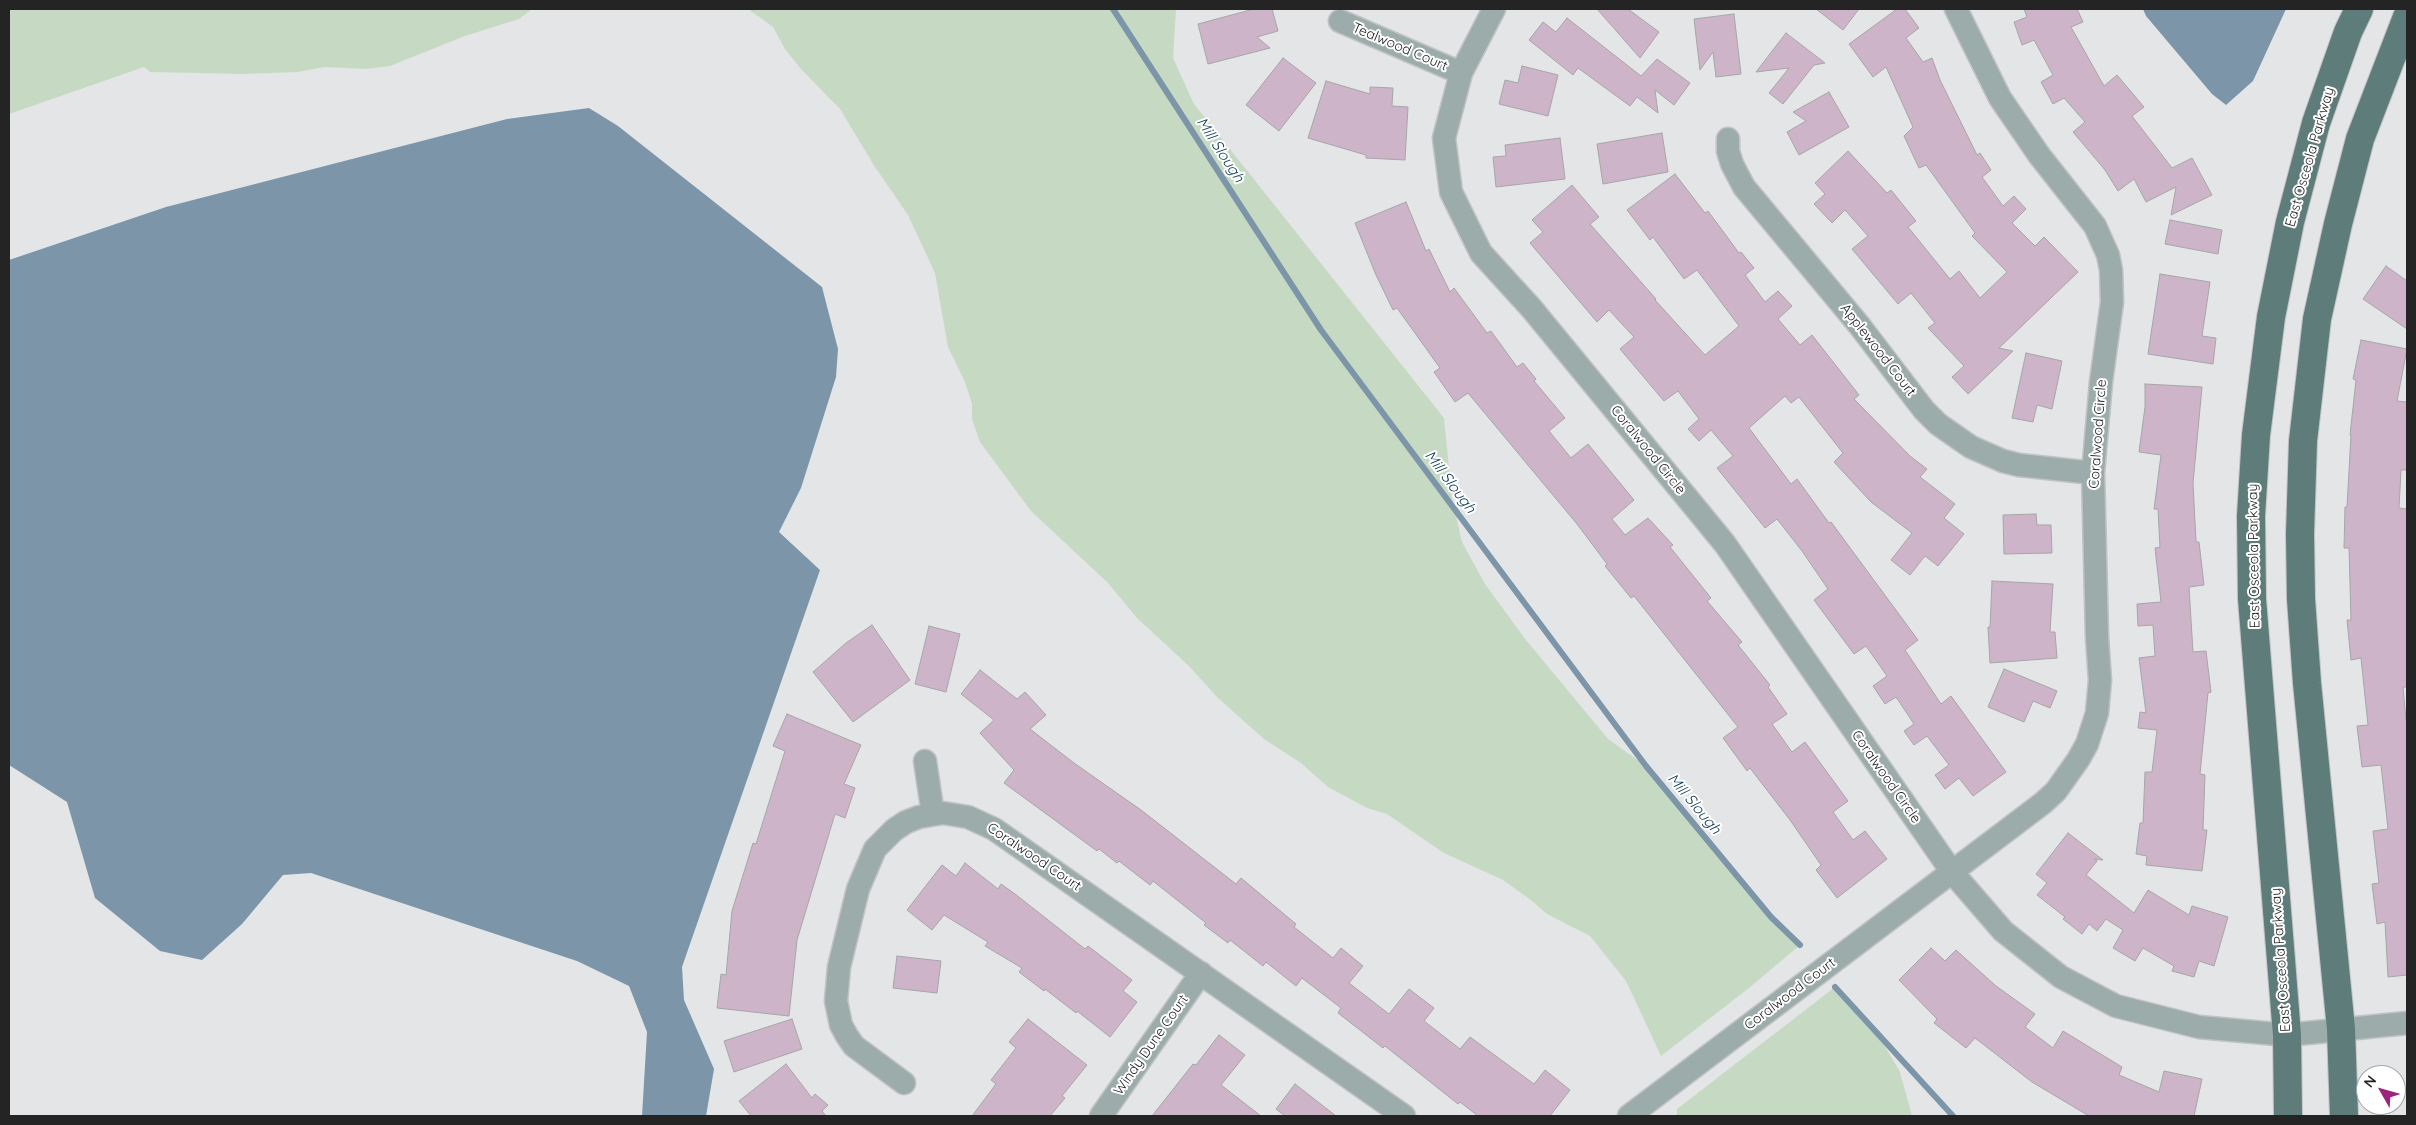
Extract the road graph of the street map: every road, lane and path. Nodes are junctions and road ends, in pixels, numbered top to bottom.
1 (1494, 9) edge
2 (1956, 9) edge
3 (2359, 9) edge
4 (2407, 17) edge
5 (1340, 21) dead end
6 (1461, 73) junction
7 (1728, 139) dead end
8 (2093, 472) junction
9 (925, 761) dead end
10 (933, 814) junction
11 (1952, 872) junction
12 (1201, 973) junction
13 (2407, 1023) edge
14 (2340, 1029) junction
15 (2287, 1035) junction
16 (904, 1083) dead end
17 (1101, 1116) edge
18 (1404, 1116) edge
19 (1629, 1116) edge
20 (2288, 1116) edge
21 (2344, 1116) edge

1 - 6 street, Coralwood Circle
2 - 8 street, Coralwood Circle
3 - 15 main road, East Osceola Parkway
4 - 14 main road
5 - 6 street, Tealwood Court
6 - 11 street, Coralwood Circle
7 - 8 street, Applewood Court
8 - 11 street, Coralwood Circle
9 - 10 street
10 - 12 street, Coralwood Court
10 - 16 street, Coralwood Court
11 - 15 street, Coralwood Circle
11 - 19 street, Coralwood Court
12 - 17 street, Windy Dune Court
12 - 18 street, Coralwood Court
13 - 14 street, Coralwood Circle
14 - 15 street, Coralwood Circle
14 - 21 main road
15 - 20 main road, East Osceola Parkway

